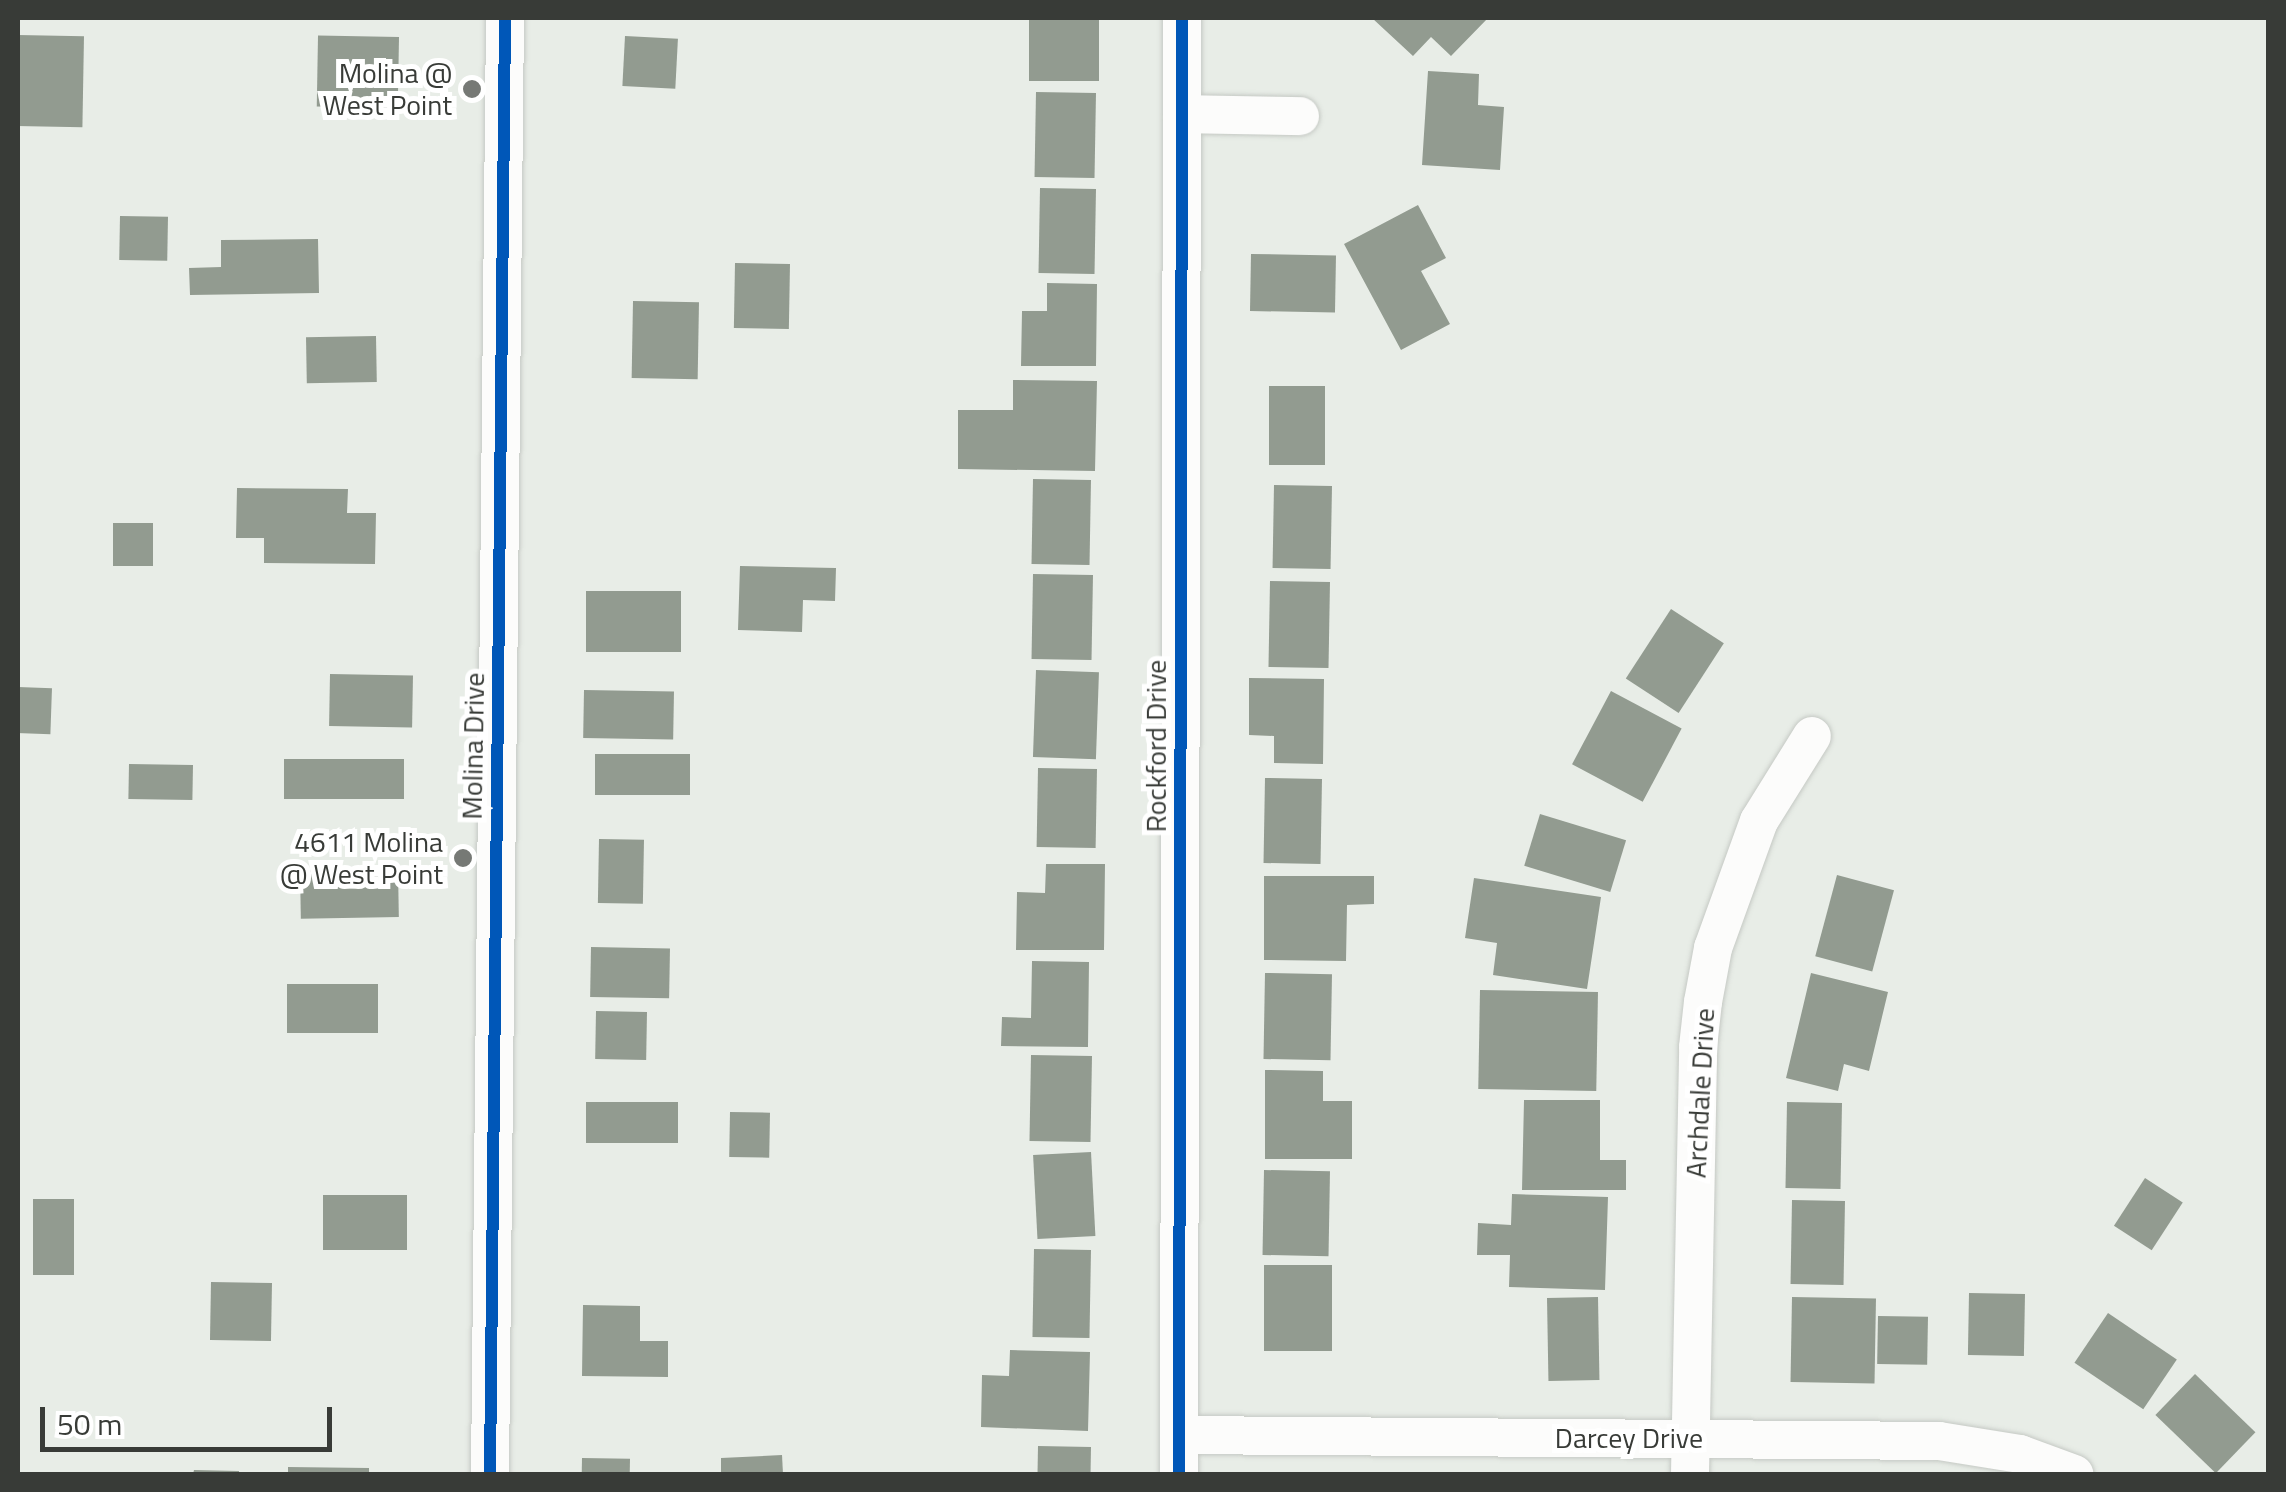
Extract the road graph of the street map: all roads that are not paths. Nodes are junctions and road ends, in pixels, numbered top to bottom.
1 (505, 18) edge
2 (1182, 18) edge
3 (1182, 114) junction
4 (1300, 116) dead end
5 (1812, 736) dead end
6 (1180, 1435) junction
7 (1690, 1457) edge
8 (490, 1474) edge
9 (1179, 1474) edge
10 (2074, 1474) edge

1 - 8 street, Molina Drive
2 - 3 street, Rockford Drive
3 - 4 street
3 - 6 street, Rockford Drive
5 - 7 street, Archdale Drive
6 - 7 street, Darcey Drive
6 - 9 street, Rockford Drive
7 - 10 street, Darcey Drive

